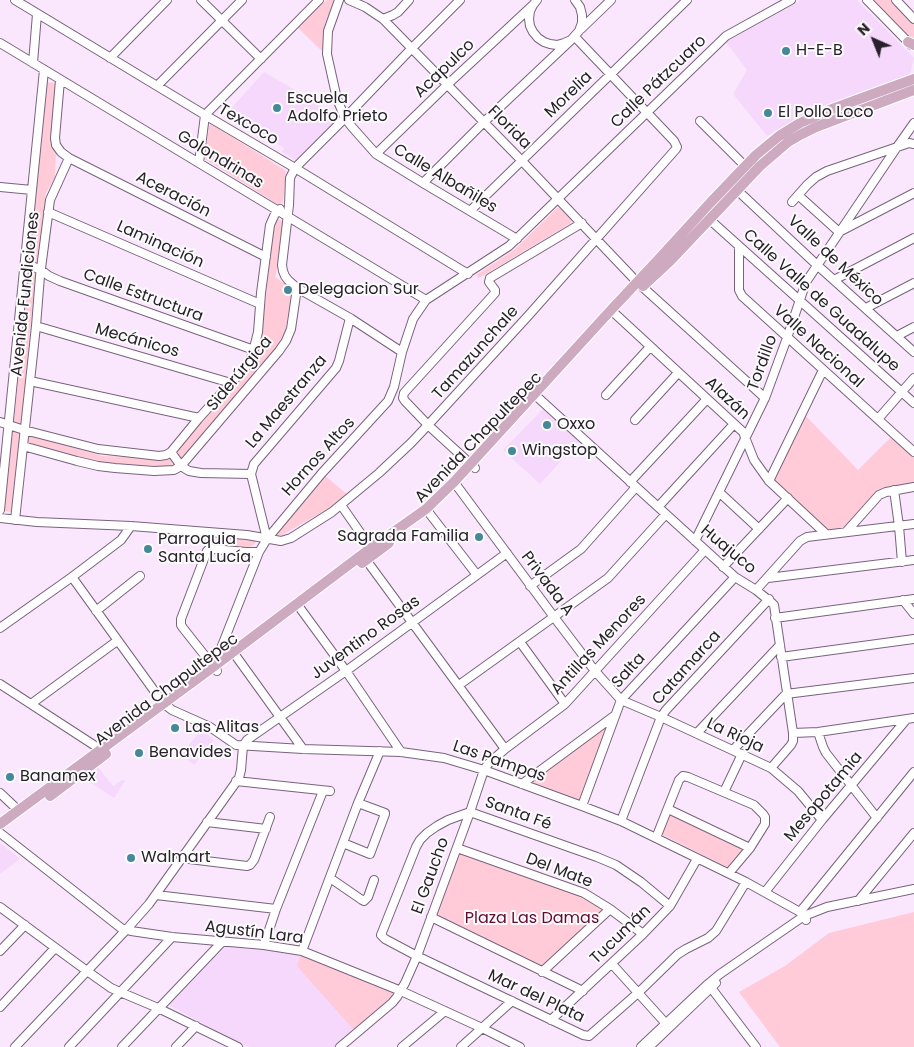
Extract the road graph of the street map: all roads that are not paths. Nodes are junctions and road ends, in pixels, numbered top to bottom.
1 (15, 0) edge
2 (167, 0) edge
3 (201, 0) edge
4 (242, 0) edge
5 (319, 0) edge
6 (339, 0) edge
7 (348, 0) edge
8 (409, 0) edge
9 (460, 0) edge
10 (575, 0) edge
11 (612, 0) edge
12 (687, 0) edge
13 (791, 0) edge
14 (866, 0) edge
15 (896, 0) edge
16 (535, 2) edge
17 (37, 14) junction
18 (914, 18) edge
19 (383, 19) junction
20 (222, 20) junction
21 (575, 36) junction
22 (0, 43) edge
23 (912, 45) edge
24 (412, 48) junction
25 (110, 58) junction
26 (261, 59) junction
27 (33, 63) junction
28 (44, 70) junction
29 (610, 74) junction
30 (60, 80) junction
31 (914, 82) edge
32 (447, 85) junction
33 (157, 86) junction
34 (832, 109) junction
35 (647, 112) junction
36 (205, 115) junction
37 (345, 118) junction
38 (700, 121) dead end
39 (484, 122) junction
40 (914, 123) edge
41 (816, 127) junction
42 (914, 144) edge
43 (897, 147) junction
44 (376, 154) junction
45 (69, 158) junction
46 (522, 161) junction
47 (199, 163) junction
48 (752, 164) junction
49 (295, 168) junction
50 (423, 184) junction
51 (0, 187) edge
52 (32, 190) junction
53 (737, 190) junction
54 (914, 193) edge
55 (798, 195) junction
56 (559, 199) junction
57 (792, 202) dead end
58 (289, 205) junction
59 (277, 211) junction
60 (470, 211) junction
61 (48, 212) junction
62 (288, 217) junction
63 (710, 219) junction
64 (582, 223) junction
65 (839, 232) junction
66 (597, 238) junction
67 (914, 238) edge
68 (517, 239) junction
69 (739, 246) junction
70 (266, 257) junction
71 (25, 263) junction
72 (817, 265) junction
73 (41, 270) junction
74 (468, 274) junction
75 (834, 280) junction
76 (914, 283) edge
77 (640, 284) junction
78 (297, 288) junction
79 (426, 300) junction
80 (799, 300) junction
81 (260, 304) junction
82 (866, 308) junction
83 (613, 312) junction
84 (350, 318) junction
85 (36, 326) junction
86 (914, 327) edge
87 (897, 336) junction
88 (787, 338) junction
89 (650, 347) junction
90 (254, 350) junction
91 (402, 352) junction
92 (914, 352) edge
93 (823, 370) junction
94 (678, 372) junction
95 (914, 378) edge
96 (30, 381) junction
97 (231, 383) junction
98 (902, 392) junction
99 (606, 395) dead end
100 (537, 396) junction
101 (765, 398) junction
102 (707, 399) junction
103 (914, 403) edge
104 (199, 418) junction
105 (878, 419) junction
106 (635, 420) dead end
107 (0, 422) edge
108 (734, 424) junction
109 (8, 425) junction
110 (428, 425) junction
111 (24, 430) junction
112 (746, 438) junction
113 (22, 446) junction
114 (171, 452) junction
115 (914, 452) edge
116 (181, 466) junction
117 (473, 466) junction
118 (251, 474) junction
119 (769, 481) junction
120 (630, 482) junction
121 (456, 484) junction
122 (914, 487) edge
123 (636, 488) junction
124 (894, 490) junction
125 (719, 492) junction
126 (788, 498) junction
127 (341, 505) junction
128 (658, 507) junction
129 (0, 510) edge
130 (428, 511) junction
131 (666, 514) junction
132 (0, 518) edge
133 (15, 520) junction
134 (914, 524) edge
135 (131, 526) junction
136 (899, 526) junction
137 (758, 530) junction
138 (846, 532) junction
139 (826, 534) junction
140 (266, 539) junction
141 (694, 541) junction
142 (704, 550) junction
143 (259, 552) junction
144 (507, 553) junction
145 (369, 554) junction
146 (914, 560) edge
147 (902, 562) junction
148 (723, 567) junction
149 (476, 575) junction
150 (140, 576) dead end
151 (72, 577) junction
152 (734, 577) junction
153 (768, 578) junction
154 (530, 586) junction
155 (756, 590) junction
156 (769, 599) junction
157 (914, 599) edge
158 (903, 600) junction
159 (298, 607) junction
160 (96, 611) junction
161 (914, 614) edge
162 (554, 617) junction
163 (775, 618) junction
164 (412, 621) junction
165 (0, 628) edge
166 (914, 639) edge
167 (117, 641) junction
168 (520, 642) junction
169 (780, 645) junction
170 (234, 654) junction
171 (781, 657) junction
172 (215, 669) junction
173 (346, 671) junction
174 (595, 671) junction
175 (914, 678) edge
176 (0, 684) edge
177 (459, 685) junction
178 (786, 694) junction
179 (621, 700) junction
180 (31, 704) junction
181 (565, 704) junction
182 (165, 705) junction
183 (280, 716) junction
184 (614, 716) junction
185 (661, 717) junction
186 (910, 719) edge
187 (818, 732) junction
188 (696, 733) junction
189 (793, 733) junction
190 (243, 746) junction
191 (303, 749) junction
192 (505, 749) junction
193 (733, 750) junction
194 (104, 752) junction
195 (380, 752) junction
196 (401, 752) junction
197 (742, 754) junction
198 (82, 764) junction
199 (771, 768) junction
200 (484, 770) junction
201 (914, 772) edge
202 (236, 781) junction
203 (69, 782) junction
204 (522, 784) junction
205 (851, 786) junction
206 (0, 792) edge
207 (724, 792) junction
208 (358, 803) junction
209 (582, 806) junction
210 (668, 809) junction
211 (18, 810) junction
212 (470, 812) junction
213 (270, 817) dead end
214 (877, 818) junction
215 (822, 820) junction
216 (621, 821) junction
217 (13, 822) junction
218 (207, 822) junction
219 (0, 824) edge
220 (266, 829) junction
221 (0, 832) edge
222 (914, 833) edge
223 (656, 838) junction
224 (343, 843) junction
225 (457, 848) junction
226 (750, 848) junction
227 (181, 858) junction
228 (697, 859) junction
229 (729, 873) junction
230 (330, 878) junction
231 (374, 880) dead end
232 (746, 882) junction
233 (914, 889) edge
234 (764, 892) junction
235 (914, 894) edge
236 (156, 895) junction
237 (858, 903) junction
238 (0, 906) edge
239 (670, 906) junction
240 (276, 909) junction
241 (610, 909) junction
242 (803, 916) junction
243 (431, 917) junction
244 (25, 925) junction
245 (126, 930) junction
246 (643, 934) junction
247 (381, 935) joint
248 (172, 937) junction
249 (222, 942) junction
250 (264, 946) junction
251 (55, 948) junction
252 (0, 951) edge
253 (302, 951) junction
254 (417, 956) junction
255 (612, 964) junction
256 (87, 971) junction
257 (542, 972) junction
258 (709, 986) junction
259 (582, 990) junction
260 (401, 991) junction
261 (120, 992) junction
262 (639, 992) junction
263 (512, 1001) junction
264 (0, 1007) edge
265 (158, 1008) junction
266 (445, 1011) junction
267 (552, 1020) junction
268 (196, 1026) junction
269 (668, 1026) junction
270 (482, 1028) junction
271 (233, 1046) edge
272 (15, 1047) edge
273 (70, 1047) edge
274 (122, 1047) edge
275 (176, 1047) edge
276 (340, 1047) edge
277 (402, 1047) edge
278 (461, 1047) edge
279 (520, 1047) edge
280 (641, 1047) edge
281 (649, 1047) edge
282 (756, 1047) edge

1 - 17 street, Texcoco
2 - 25 street
3 - 20 street
4 - 20 street
5 - 26 street
6 - 37 street, Calle Albañiles
7 - 19 street, Florida
8 - 19 street
9 - 24 street
10 - 21 street
11 - 21 street
12 - 29 street, Morelia
13 - 35 street, Calle Pátzcuaro
14 - 23 street
15 - 18 street
16 - 21 street
16 - 32 street, Acapulco
17 - 25 street, Texcoco
17 - 27 street
19 - 24 street, Florida
20 - 26 street
20 - 33 street
21 - 29 street
21 - 39 street
22 - 27 street, Golondrinas
24 - 32 street, Florida
24 - 37 street
25 - 33 street, Texcoco
26 - 36 street
27 - 28 street, Golondrinas
28 - 30 street, Golondrinas
28 - 52 street, Avenida Fundiciones
29 - 35 street
29 - 46 street, Morelia
30 - 45 street
30 - 47 street, Golondrinas
31 - 34 main road
31 - 41 main road
32 - 39 street, Florida
32 - 44 street, Acapulco
33 - 36 street, Texcoco
34 - 41 main road
34 - 48 main road
35 - 56 street, Calle Pátzcuaro
35 - 66 street, Tamazunchale
36 - 47 street
36 - 49 street, Texcoco
37 - 44 street, Calle Albañiles
37 - 49 street
38 - 48 street
39 - 46 street, Florida
39 - 50 street
40 - 43 street
41 - 48 main road
42 - 43 street
43 - 55 street
43 - 65 street
44 - 50 street, Calle Albañiles
45 - 61 street, Avenida Fundiciones
45 - 70 street, Aceración
46 - 56 street, Florida
46 - 60 street, Morelia
47 - 59 street, Golondrinas
48 - 53 main road
48 - 77 main road
49 - 58 street
49 - 74 street, Texcoco
50 - 60 street, Calle Albañiles
51 - 52 street
52 - 71 street, Avenida Fundiciones
53 - 63 main road
53 - 72 street, Valle de México
54 - 65 street
55 - 57 street
55 - 65 street
56 - 64 street, Florida
56 - 68 street, Hornos Altos
58 - 59 street
58 - 62 street
59 - 62 street, Golondrinas
59 - 70 street, Siderúrgica
60 - 68 street, Calle Albañiles
61 - 73 street, Avenida Fundiciones
61 - 81 street, Laminación
62 - 78 street
62 - 79 street, Golondrinas
63 - 69 street, Calle Valle de Guadalupe
63 - 77 main road
64 - 66 street, Florida
64 - 110 street
65 - 72 street
66 - 77 street, Florida
66 - 110 street, Tamazunchale
67 - 75 street
68 - 74 street, Hornos Altos
69 - 80 street, Calle Valle de Guadalupe
69 - 88 street, Valle Nacional
70 - 81 street, Siderúrgica
71 - 73 street, Calle Estructura
71 - 109 street, Avenida Fundiciones
72 - 75 street, Valle de México
72 - 80 street
73 - 85 street, Avenida Fundiciones
73 - 90 street, Calle Estructura
74 - 79 street, Hornos Altos
75 - 82 street, Valle de México
76 - 82 street
77 - 83 main road, Avenida Chapultepec
77 - 101 street, Florida
78 - 84 street
78 - 116 street, Siderúrgica
79 - 91 street, Hornos Altos
80 - 88 street, Tordillo
80 - 98 street, Calle Valle de Guadalupe
81 - 90 street, Siderúrgica
82 - 87 street, Valle de México
83 - 89 street, Alazán
83 - 100 main road, Avenida Chapultepec
84 - 91 street
84 - 118 street, La Maestranza
85 - 96 street, Avenida Fundiciones
85 - 97 street, Mecánicos
86 - 87 street
87 - 92 street, Valle de México
88 - 93 street, Valle Nacional
88 - 101 street, Tordillo
89 - 94 street, Alazán
89 - 99 street
90 - 97 street, Siderúrgica
91 - 140 street, Hornos Altos
93 - 105 street, Valle Nacional
93 - 119 street
94 - 102 street, Alazán
94 - 106 street
95 - 98 street
96 - 104 street
96 - 111 street, Avenida Fundiciones
97 - 104 street, Siderúrgica
98 - 103 street, Calle Valle de Guadalupe
98 - 105 street
100 - 117 main road, Avenida Chapultepec
100 - 120 street, Huajuco
101 - 112 street, Tordillo
102 - 108 street, Alazán
102 - 120 street
104 - 114 street, Siderúrgica
105 - 115 street, Valle Nacional
107 - 109 street
108 - 112 street, Alazán
108 - 128 street
109 - 111 street
109 - 129 street, Avenida Fundiciones
110 - 117 street
110 - 127 street, Tamazunchale
111 - 113 street, Avenida Fundiciones
111 - 114 street
112 - 119 street, Alazán
112 - 125 street, Tordillo
113 - 116 street
113 - 133 street, Avenida Fundiciones
114 - 116 street
116 - 118 street
117 - 121 main road, Avenida Chapultepec
118 - 140 street
119 - 126 street, Alazán
120 - 123 street, Huajuco
121 - 130 main road, Avenida Chapultepec
121 - 144 street, Privada A
122 - 124 street
123 - 128 street, Huajuco
123 - 154 street
124 - 136 street
124 - 138 street
125 - 137 street
125 - 141 street, Tordillo
126 - 137 street
126 - 139 street, Alazán
127 - 140 street, Tamazunchale
127 - 145 street
128 - 131 street, Huajuco
130 - 145 main road, Avenida Chapultepec
130 - 149 street
131 - 141 street, Huajuco
131 - 162 street
132 - 133 street
133 - 135 street
134 - 136 street
135 - 140 street
135 - 151 street
136 - 138 street
136 - 147 street
137 - 148 street
138 - 139 street
139 - 153 street
140 - 143 street, Hornos Altos
141 - 142 street, Huajuco
142 - 148 street, Huajuco
142 - 174 street, Antillas Menores
143 - 172 street, Hornos Altos
143 - 172 street
144 - 149 street, Juventino Rosas
144 - 154 street, Privada A
145 - 159 main road, Avenida Chapultepec
145 - 164 street
146 - 147 street
147 - 153 street
148 - 152 street, Huajuco
149 - 164 street, Juventino Rosas
150 - 160 street
151 - 160 street
151 - 165 street
152 - 155 street, Huajuco
152 - 179 street, Salta
153 - 155 street
154 - 162 street, Privada A
155 - 156 street, Huajuco
156 - 163 street
156 - 185 street, Catamarca
157 - 158 street
158 - 161 street
158 - 163 street
159 - 170 main road, Avenida Chapultepec
159 - 173 street
160 - 167 street
162 - 168 street
162 - 174 street, Privada A
163 - 169 street
164 - 173 street, Juventino Rosas
164 - 177 street
166 - 171 street
167 - 180 street
167 - 182 street
168 - 177 street
168 - 181 street
169 - 171 street
169 - 188 street
170 - 172 main road, Avenida Chapultepec
170 - 183 street
171 - 178 street
172 - 182 main road, Avenida Chapultepec
173 - 183 street, Juventino Rosas
173 - 196 street
174 - 179 street, Privada A
174 - 181 street, Antillas Menores
175 - 178 street
176 - 180 street
177 - 192 street
178 - 189 street
178 - 193 street
179 - 184 street, Salta
179 - 185 street, La Rioja
180 - 194 street
181 - 192 street, Antillas Menores
182 - 190 street, Las Pampas
182 - 194 main road, Avenida Chapultepec
183 - 190 street, Juventino Rosas
183 - 191 street
184 - 204 street
184 - 209 street, Salta
185 - 188 street, La Rioja
185 - 216 street, Catamarca
186 - 187 street
186 - 205 street, Mesopotamia
187 - 189 street
187 - 205 street
188 - 193 street, La Rioja
189 - 199 street
190 - 191 street, Las Pampas
190 - 202 street
191 - 195 street, Las Pampas
192 - 200 street, Antillas Menores
193 - 197 street, La Rioja
194 - 198 main road
194 - 203 main road, Avenida Chapultepec
195 - 196 street, Las Pampas
195 - 208 street
196 - 200 street, Las Pampas
197 - 199 street, La Rioja
197 - 207 street
198 - 203 main road
198 - 211 main road
199 - 215 street, La Rioja
200 - 204 street, Las Pampas
200 - 212 street, El Gaucho
201 - 214 street
202 - 218 street
202 - 240 street
203 - 217 main road, Avenida Chapultepec
204 - 209 street, Las Pampas
205 - 214 street
205 - 215 street, Mesopotamia
206 - 211 street
207 - 210 street
207 - 226 street
208 - 224 street
208 - 224 street
209 - 216 street, Las Pampas
210 - 223 street
210 - 226 street
211 - 217 main road
211 - 219 main road
212 - 225 street, El Gaucho
212 - 239 street, Santa Fé
212 - 247 street, Santa Fé
213 - 220 street
214 - 242 street
215 - 234 street, Mesopotamia
216 - 223 street, Las Pampas
217 - 221 main road, Avenida Chapultepec
218 - 220 street
218 - 227 street
220 - 227 street
221 - 245 street, Agustín Lara
222 - 237 street
223 - 228 street, Las Pampas
224 - 230 street
225 - 241 street, Del Mate
225 - 243 street, El Gaucho
226 - 229 street
227 - 236 street
228 - 229 street, Las Pampas
228 - 239 street, Tucumán
229 - 232 street, Las Pampas
230 - 231 street
230 - 253 street
232 - 234 street, Las Pampas
232 - 262 street, Mar del Plata
233 - 237 street
234 - 242 street, Las Pampas
235 - 237 street
236 - 240 street
236 - 245 street
237 - 242 street
238 - 244 street
239 - 246 street, Tucumán
240 - 250 street
241 - 246 street, Del Mate
241 - 257 street
242 - 258 street
243 - 254 street, El Gaucho
243 - 257 street
244 - 251 street
244 - 252 street
245 - 248 street, Agustín Lara
245 - 256 street
246 - 255 street, Tucumán
247 - 254 street, Mar del Plata
248 - 249 street, Agustín Lara
248 - 261 street
249 - 250 street, Agustín Lara
249 - 265 street
250 - 253 street, Agustín Lara
251 - 256 street
251 - 264 street
253 - 260 street, Agustín Lara
254 - 260 street, El Gaucho
254 - 263 street, Mar del Plata
255 - 259 street, Tucumán
255 - 262 street
256 - 261 street
256 - 272 street
257 - 259 street
258 - 269 street
258 - 282 street
259 - 267 street, Tucumán
260 - 266 street, Agustín Lara
260 - 276 street, El Gaucho
261 - 265 street
261 - 273 street
262 - 267 street, Mar del Plata
262 - 269 street
263 - 267 street, Mar del Plata
263 - 270 street
265 - 268 street
265 - 274 street
266 - 270 street, Agustín Lara
266 - 277 street
268 - 271 street
268 - 275 street
269 - 280 street
269 - 281 street
270 - 278 street
270 - 279 street, Agustín Lara

